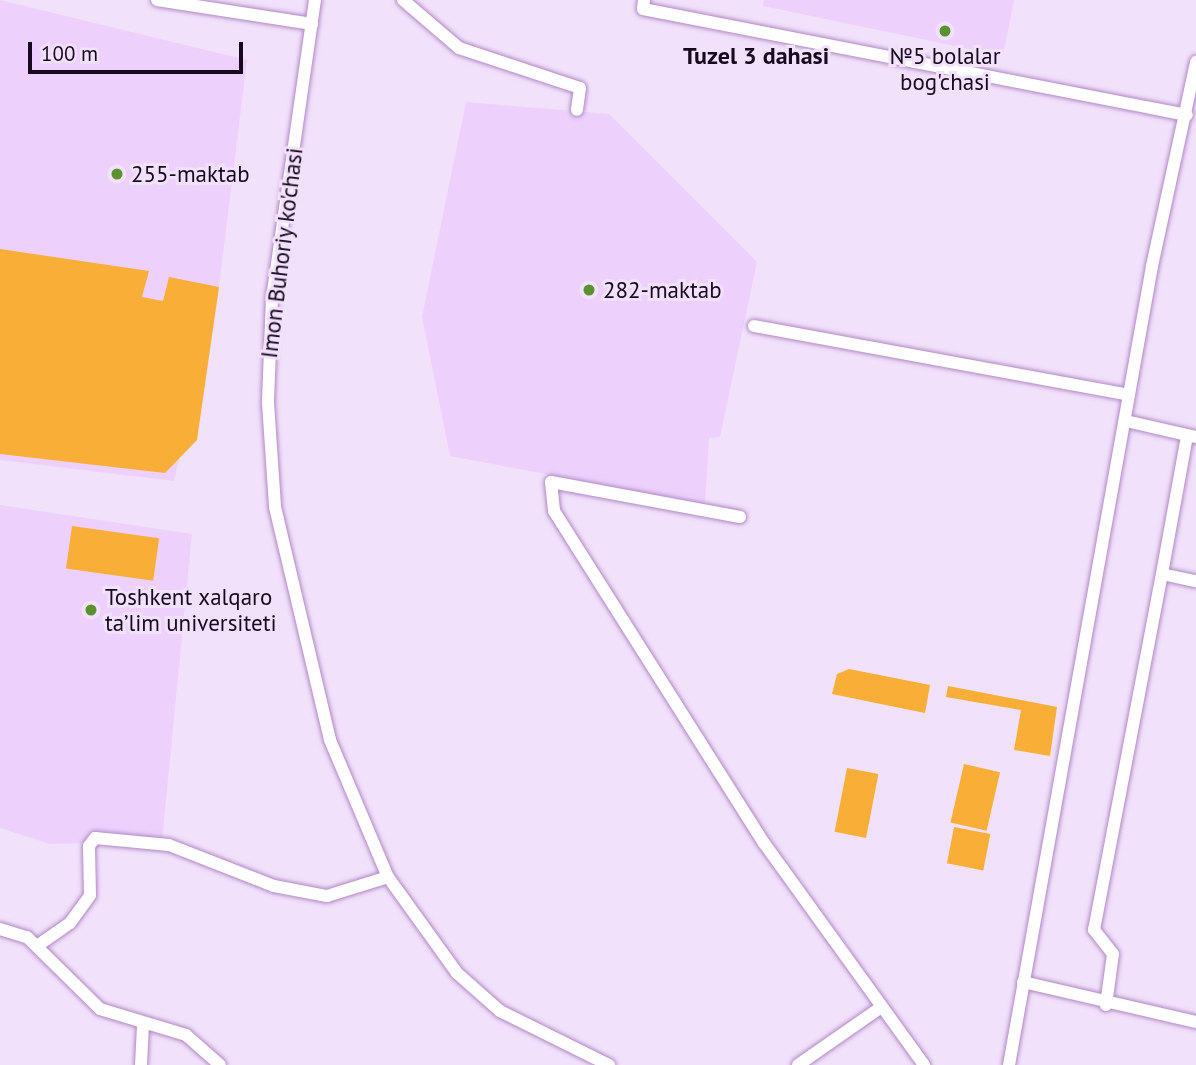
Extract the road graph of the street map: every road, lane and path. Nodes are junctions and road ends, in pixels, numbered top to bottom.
1 (157, 0) edge
2 (316, 0) edge
3 (403, 0) edge
4 (644, 0) edge
5 (312, 24) junction
6 (1196, 62) edge
7 (577, 110) dead end
8 (1187, 114) junction
9 (754, 326) dead end
10 (1129, 395) junction
11 (1126, 421) junction
12 (1192, 436) edge
13 (740, 517) dead end
14 (1161, 574) junction
15 (1196, 581) edge
16 (388, 877) junction
17 (0, 929) edge
18 (37, 946) junction
19 (1023, 982) junction
20 (1106, 1005) junction
21 (880, 1008) junction
22 (1196, 1023) edge
23 (143, 1025) junction
24 (141, 1065) edge
25 (220, 1065) edge
26 (609, 1065) edge
27 (797, 1065) edge
28 (924, 1065) edge
29 (1009, 1065) edge

1 - 5 street
2 - 5 street, Imon Buhoriy ko'chasi
3 - 7 street
4 - 8 street
5 - 16 street, Imon Buhoriy ko'chasi
6 - 8 street
8 - 10 street
9 - 10 street
10 - 11 street
11 - 12 street
11 - 19 street
12 - 14 street
13 - 21 street
14 - 15 street
14 - 20 street
16 - 18 street
16 - 26 street, Imon Buhoriy ko'chasi
17 - 18 street
18 - 23 street
19 - 20 street
19 - 29 street
20 - 22 street
21 - 27 street
21 - 28 street
23 - 24 street
23 - 25 street

